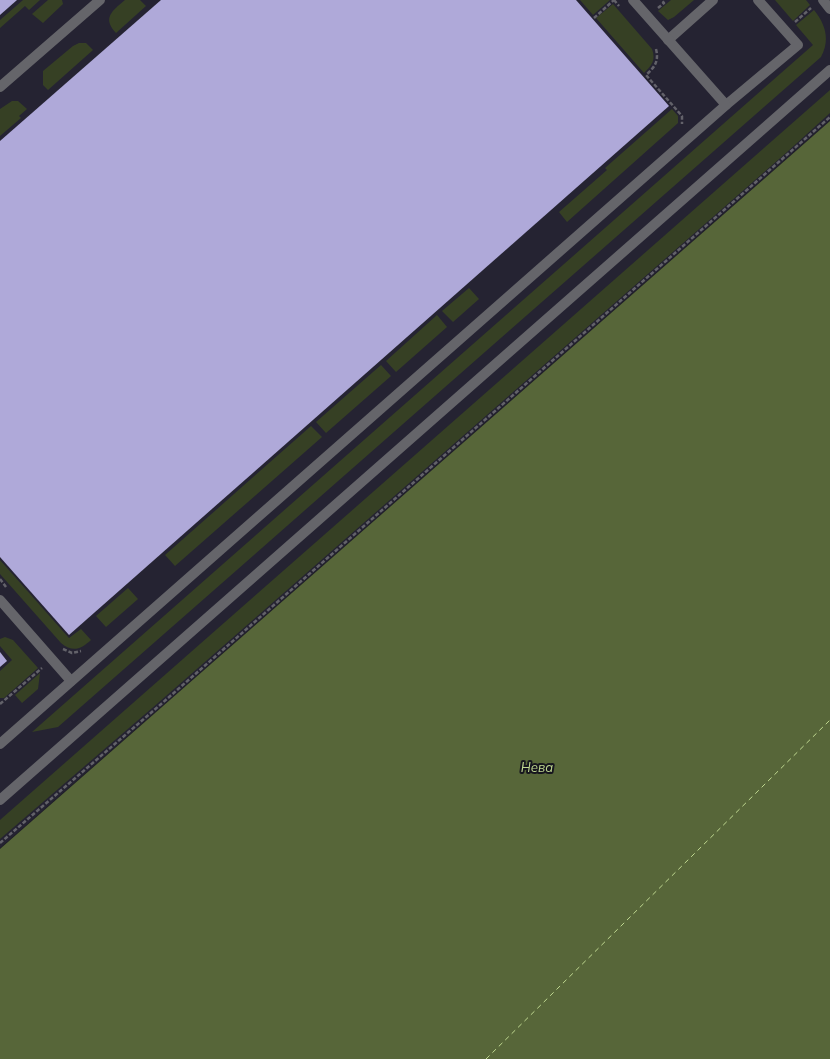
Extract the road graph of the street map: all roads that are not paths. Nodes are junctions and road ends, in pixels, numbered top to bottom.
1 (633, 0) edge
2 (713, 0) edge
3 (758, 0) edge
4 (97, 1) edge
5 (819, 3) edge
6 (830, 9) edge
7 (668, 40) junction
8 (830, 70) edge
9 (0, 87) edge
10 (726, 105) junction
11 (0, 600) edge
12 (71, 681) junction
13 (0, 744) edge
14 (0, 800) edge

1 - 7 lane
2 - 7 lane
3 - 10 lane
4 - 9 lane
5 - 6 lane
7 - 10 lane
8 - 14 lane
10 - 12 lane
11 - 12 lane
12 - 13 lane

